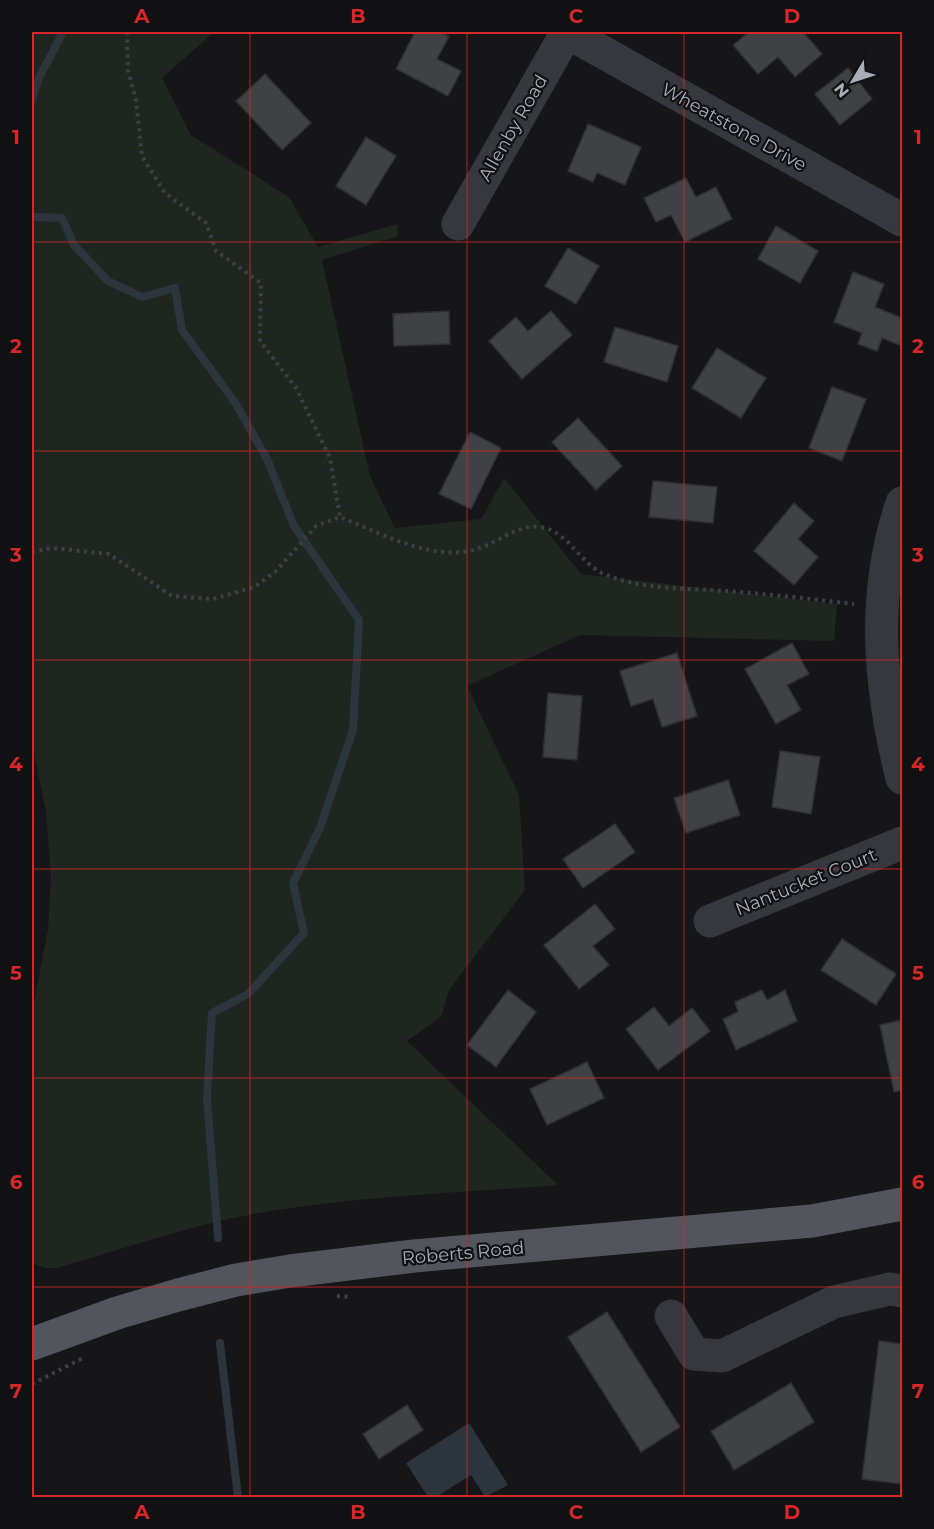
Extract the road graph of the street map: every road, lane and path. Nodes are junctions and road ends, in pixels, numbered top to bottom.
1 (127, 32) edge
2 (567, 32) edge
3 (903, 220) edge
4 (458, 224) dead end
5 (903, 503) edge
6 (340, 517) junction
7 (32, 552) edge
8 (881, 608) junction
9 (903, 778) edge
10 (903, 843) edge
11 (710, 921) dead end
12 (903, 1204) edge
13 (903, 1291) edge
14 (331, 1295) dead end
15 (352, 1297) dead end
16 (671, 1316) dead end
17 (32, 1344) edge
18 (95, 1352) dead end
19 (32, 1384) edge

1 - 6 path
2 - 3 street, Wheatstone Drive
2 - 4 street, Allenby Road
5 - 8 street
6 - 7 path
6 - 8 path
8 - 9 street
10 - 11 street, Nantucket Court
12 - 17 main road, Roberts Road
13 - 16 street
14 - 15 path
18 - 19 path

